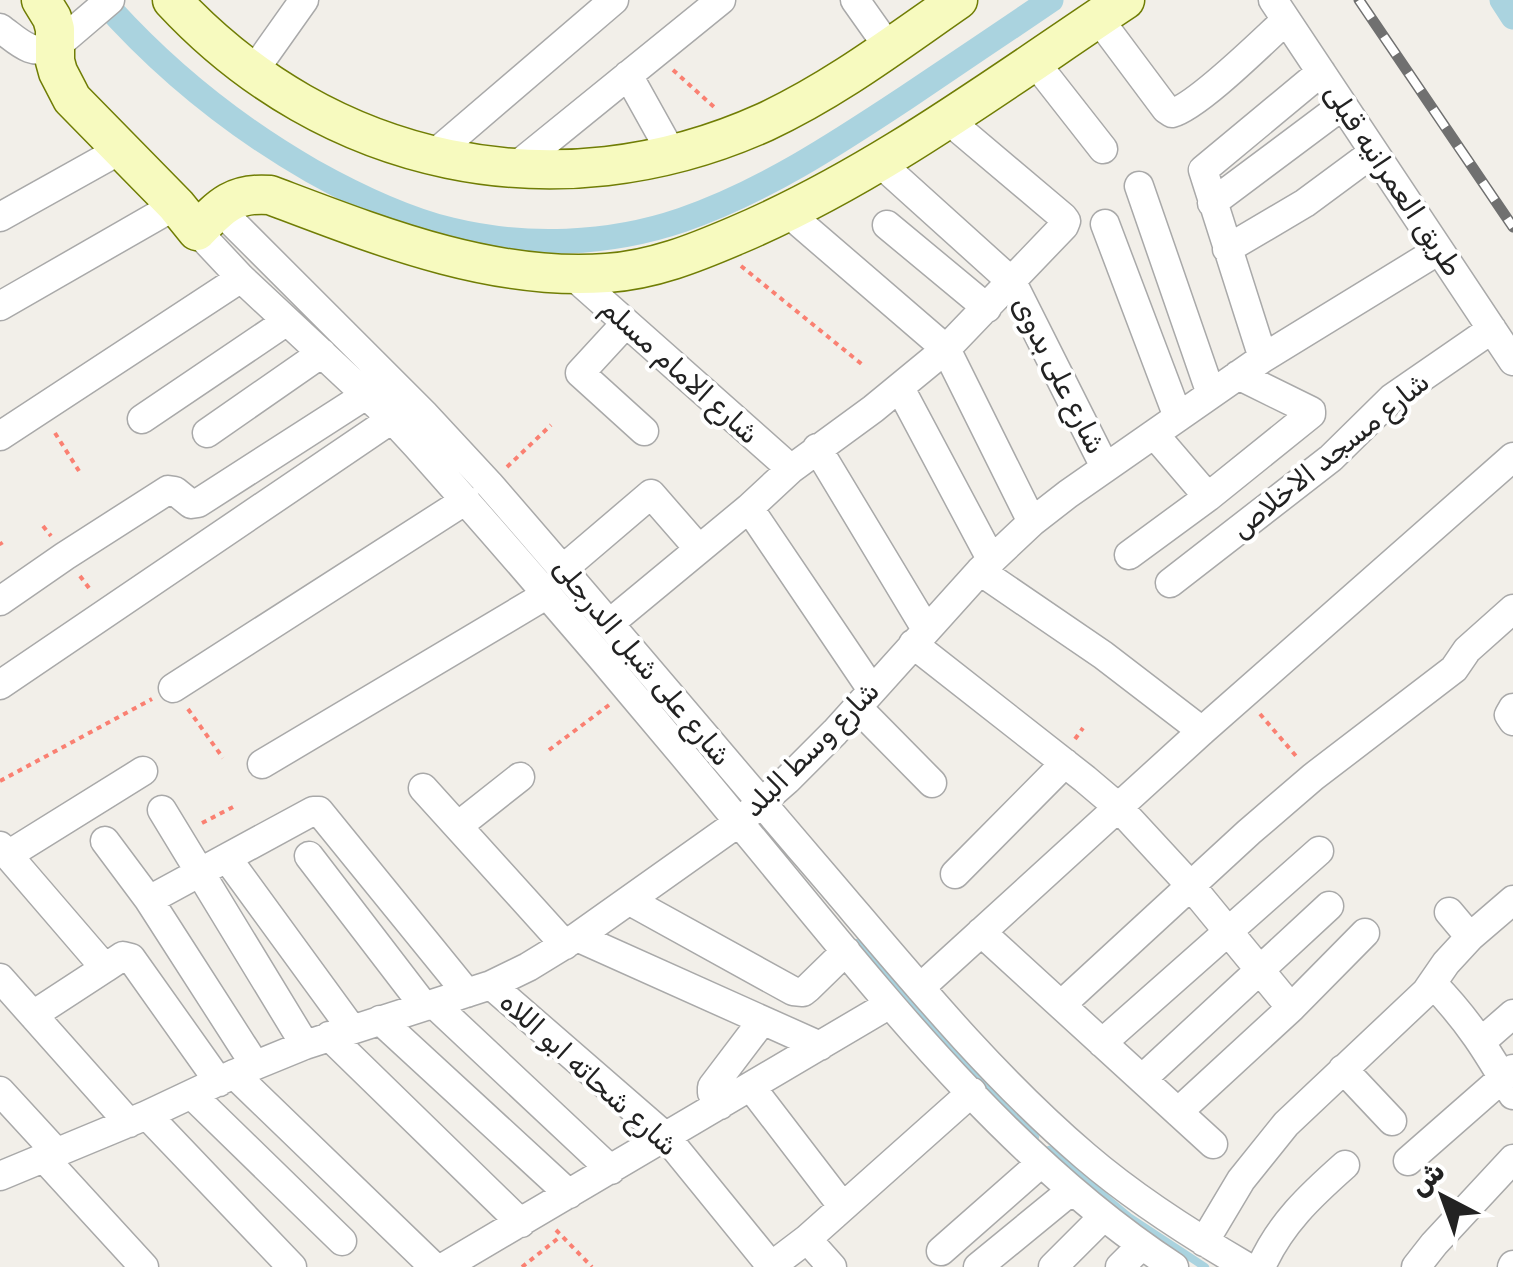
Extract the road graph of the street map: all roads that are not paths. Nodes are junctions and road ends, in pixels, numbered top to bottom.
1 (41, 0) edge
2 (172, 0) edge
3 (304, 0) edge
4 (614, 0) edge
5 (721, 0) edge
6 (855, 0) edge
7 (958, 0) edge
8 (101, 8) edge
9 (1111, 9) edge
10 (1279, 10) edge
11 (0, 28) edge
12 (55, 48) junction
13 (889, 48) junction
14 (1034, 61) junction
15 (253, 72) junction
16 (1321, 72) junction
17 (628, 75) junction
18 (1343, 106) junction
19 (947, 118) junction
20 (1103, 149) dead end
21 (120, 150) junction
22 (1374, 152) junction
23 (672, 154) junction
24 (432, 156) junction
25 (878, 162) junction
26 (514, 168) junction
27 (1139, 186) dead end
28 (1212, 204) junction
29 (786, 212) junction
30 (197, 215) junction
31 (0, 217) edge
32 (1104, 224) dead end
33 (887, 225) dead end
34 (1227, 250) junction
35 (1440, 250) junction
36 (570, 273) junction
37 (241, 278) junction
38 (1012, 282) junction
39 (0, 306) edge
40 (987, 308) junction
41 (287, 321) junction
42 (626, 323) junction
43 (1492, 329) junction
44 (946, 348) junction
45 (322, 353) junction
46 (1263, 358) junction
47 (1513, 360) edge
48 (1238, 375) junction
49 (900, 388) junction
50 (1211, 394) junction
51 (366, 395) junction
52 (1178, 417) junction
53 (142, 419) dead end
54 (392, 419) junction
55 (644, 431) dead end
56 (207, 433) dead end
57 (1154, 434) junction
58 (0, 436) edge
59 (818, 448) junction
60 (1513, 458) edge
61 (1106, 467) junction
62 (791, 469) junction
63 (1208, 497) junction
64 (466, 500) junction
65 (748, 508) junction
66 (1032, 522) junction
67 (699, 548) junction
68 (1129, 555) dead end
69 (986, 565) junction
70 (562, 569) junction
71 (1170, 583) dead end
72 (546, 596) junction
73 (0, 601) edge
74 (1513, 609) edge
75 (610, 623) junction
76 (920, 637) junction
77 (0, 685) edge
78 (174, 688) road end
79 (864, 699) junction
80 (1513, 708) edge
81 (1513, 721) edge
82 (1202, 730) junction
83 (1065, 763) junction
84 (262, 764) dead end
85 (143, 770) dead end
86 (520, 778) dead end
87 (932, 783) dead end
88 (431, 796) dead end
89 (762, 803) junction
90 (1118, 808) junction
91 (162, 810) dead end
92 (739, 822) junction
93 (458, 826) junction
94 (105, 841) dead end
95 (4, 851) edge
96 (1319, 851) dead end
97 (308, 856) dead end
98 (227, 858) junction
99 (200, 872) junction
100 (955, 874) dead end
101 (1190, 886) junction
102 (149, 900) junction
103 (630, 900) junction
104 (1513, 900) edge
105 (1329, 906) dead end
106 (1448, 912) dead end
107 (1228, 931) junction
108 (981, 932) junction
109 (1365, 934) dead end
110 (1470, 937) junction
111 (571, 941) junction
112 (846, 951) junction
113 (105, 968) junction
114 (1259, 968) junction
115 (0, 978) edge
116 (1434, 984) junction
117 (920, 988) junction
118 (479, 989) junction
119 (890, 1004) junction
120 (429, 1005) junction
121 (1060, 1005) junction
122 (1291, 1008) junction
123 (1513, 1014) edge
124 (33, 1015) junction
125 (380, 1020) junction
126 (762, 1021) junction
127 (328, 1036) junction
128 (1482, 1041) junction
129 (1102, 1043) junction
130 (820, 1046) junction
131 (1343, 1069) junction
132 (236, 1074) junction
133 (1142, 1080) junction
134 (1510, 1081) edge
135 (751, 1087) junction
136 (0, 1091) edge
137 (972, 1092) junction
138 (192, 1095) junction
139 (720, 1105) junction
140 (1178, 1112) junction
141 (138, 1119) junction
142 (1392, 1120) dead end
143 (666, 1137) junction
144 (1213, 1144) dead end
145 (51, 1156) junction
146 (1408, 1160) dead end
147 (1513, 1160) edge
148 (1041, 1162) junction
149 (1345, 1166) dead end
150 (611, 1170) junction
151 (0, 1176) edge
152 (1072, 1190) junction
153 (569, 1194) junction
154 (843, 1207) junction
155 (1103, 1216) junction
156 (530, 1218) junction
157 (807, 1239) junction
158 (342, 1241) dead end
159 (1204, 1242) junction
160 (1141, 1246) junction
161 (941, 1251) dead end
162 (144, 1267) edge
163 (292, 1267) edge
164 (434, 1267) edge
165 (444, 1267) edge
166 (832, 1267) edge
167 (978, 1267) edge
168 (1053, 1267) edge
169 (1120, 1267) edge
170 (1174, 1267) edge
171 (1247, 1267) edge
172 (1261, 1267) edge
173 (1416, 1267) edge

1 - 12 street
2 - 15 street
3 - 15 street
4 - 24 street
5 - 17 street
6 - 13 street
7 - 13 street
8 - 12 street
9 - 10 street
9 - 14 street
10 - 16 street, طريق العمرانيه قبلى
11 - 12 street
12 - 21 street
13 - 23 street
14 - 19 street
14 - 20 street
15 - 24 street
16 - 18 street, طريق العمرانيه قبلى
16 - 28 street
17 - 23 street
17 - 26 street
18 - 22 street, طريق العمرانيه قبلى
18 - 28 street
19 - 25 street
19 - 38 street
21 - 30 street
21 - 31 street
22 - 34 street
22 - 35 street, طريق العمرانيه قبلى
23 - 26 street
24 - 26 street
25 - 29 street
25 - 38 street
27 - 50 street
28 - 34 street
29 - 36 street
29 - 44 street
30 - 36 street
30 - 37 street, شارع على شبل الدرجلى
30 - 39 street
30 - 70 street, شارع على شبل الدرجلى
32 - 52 street
33 - 40 street
34 - 46 street
35 - 43 street, طريق العمرانيه قبلى
35 - 46 street, شارع وسط البلد
36 - 42 street, شارع الامام مسلم
37 - 41 street, شارع على شبل الدرجلى
37 - 58 street
38 - 40 street
38 - 61 street, شارع على بدوى
40 - 44 street
41 - 45 street, شارع على شبل الدرجلى
41 - 53 street
42 - 55 street
42 - 62 street, شارع الامام مسلم
43 - 47 street, طريق العمرانيه قبلى
43 - 71 street, شارع مسجد الاخلاص
44 - 49 street
44 - 66 street
45 - 51 street, شارع على شبل الدرجلى
45 - 56 street
46 - 48 street, شارع وسط البلد
48 - 50 street, شارع وسط البلد
48 - 63 street
49 - 59 street
49 - 69 street
50 - 52 street, شارع وسط البلد
51 - 54 street, شارع على شبل الدرجلى
51 - 73 street
52 - 57 street, شارع وسط البلد
54 - 64 street, شارع على شبل الدرجلى
54 - 77 street
57 - 61 street, شارع وسط البلد
57 - 63 street
59 - 62 street
59 - 76 street
60 - 82 street
61 - 66 street, شارع وسط البلد
62 - 65 street
63 - 68 street
64 - 72 street, شارع على شبل الدرجلى
64 - 78 street
65 - 67 street
65 - 79 street
66 - 69 street, شارع وسط البلد
67 - 70 street
67 - 75 street
69 - 76 street, شارع وسط البلد
69 - 82 street
70 - 75 street, شارع على شبل الدرجلى
72 - 84 street
72 - 92 street, شارع على شبل الدرجلى
74 - 101 street
75 - 89 street, شارع على شبل الدرجلى
76 - 79 street, شارع وسط البلد
76 - 83 street
79 - 87 street
79 - 89 street, شارع وسط البلد
80 - 81 street
82 - 90 street
83 - 90 street
83 - 100 street
85 - 95 street
86 - 93 street
88 - 93 street
89 - 92 street, شارع وسط البلد
89 - 117 street, شارع على شبل الدرجلى
90 - 101 street
90 - 108 street
91 - 99 street
92 - 103 street, شارع وسط البلد
92 - 112 street, شارع على شبل الدرجلى
93 - 111 street
94 - 102 street
95 - 113 street
96 - 107 street
97 - 120 street
98 - 99 street
98 - 118 street, شارع شحاته ابو اللاه
98 - 127 street
99 - 102 street
99 - 127 street
101 - 107 street
101 - 121 street
102 - 132 street
103 - 111 street, شارع وسط البلد
103 - 112 street
104 - 110 street
105 - 114 street
106 - 110 street
107 - 114 street
107 - 129 street
108 - 117 street
108 - 121 street
109 - 122 street
110 - 116 street
111 - 118 street, شارع وسط البلد
111 - 126 street
112 - 119 street, شارع على شبل الدرجلى
113 - 124 street
113 - 132 street
114 - 122 street
114 - 133 street
115 - 124 street
116 - 128 street
116 - 131 street
117 - 159 street, شارع على شبل الدرجلى
118 - 120 street, شارع وسط البلد
118 - 143 street, شارع شحاته ابو اللاه
119 - 130 street
119 - 137 street, شارع على شبل الدرجلى
120 - 125 street, شارع وسط البلد
120 - 150 street
121 - 129 street
122 - 140 street
123 - 128 street
124 - 141 street
125 - 127 street, شارع وسط البلد
125 - 153 street
126 - 130 street
126 - 139 street
127 - 132 street, شارع وسط البلد
127 - 156 street
128 - 134 street
129 - 133 street
130 - 135 street
131 - 142 street
131 - 159 street
132 - 138 street, شارع وسط البلد
132 - 164 street
133 - 140 street
134 - 146 street
135 - 139 street
135 - 154 street
136 - 145 street
137 - 148 street, شارع على شبل الدرجلى
137 - 154 street
138 - 141 street, شارع وسط البلد
138 - 158 street
139 - 143 street
140 - 144 street
141 - 145 street, شارع وسط البلد
141 - 163 street
143 - 150 street
143 - 157 street, شارع شحاته ابو اللاه
145 - 151 street, شارع وسط البلد
145 - 162 street
147 - 173 street
148 - 152 street, شارع على شبل الدرجلى
148 - 161 street
149 - 172 street
150 - 153 street
152 - 155 street, شارع على شبل الدرجلى
152 - 167 street
153 - 156 street
154 - 157 street
155 - 160 street, شارع على شبل الدرجلى
155 - 168 street
156 - 165 street
157 - 166 street
159 - 171 street, شارع على شبل الدرجلى
160 - 169 street
160 - 170 street, شارع على شبل الدرجلى

